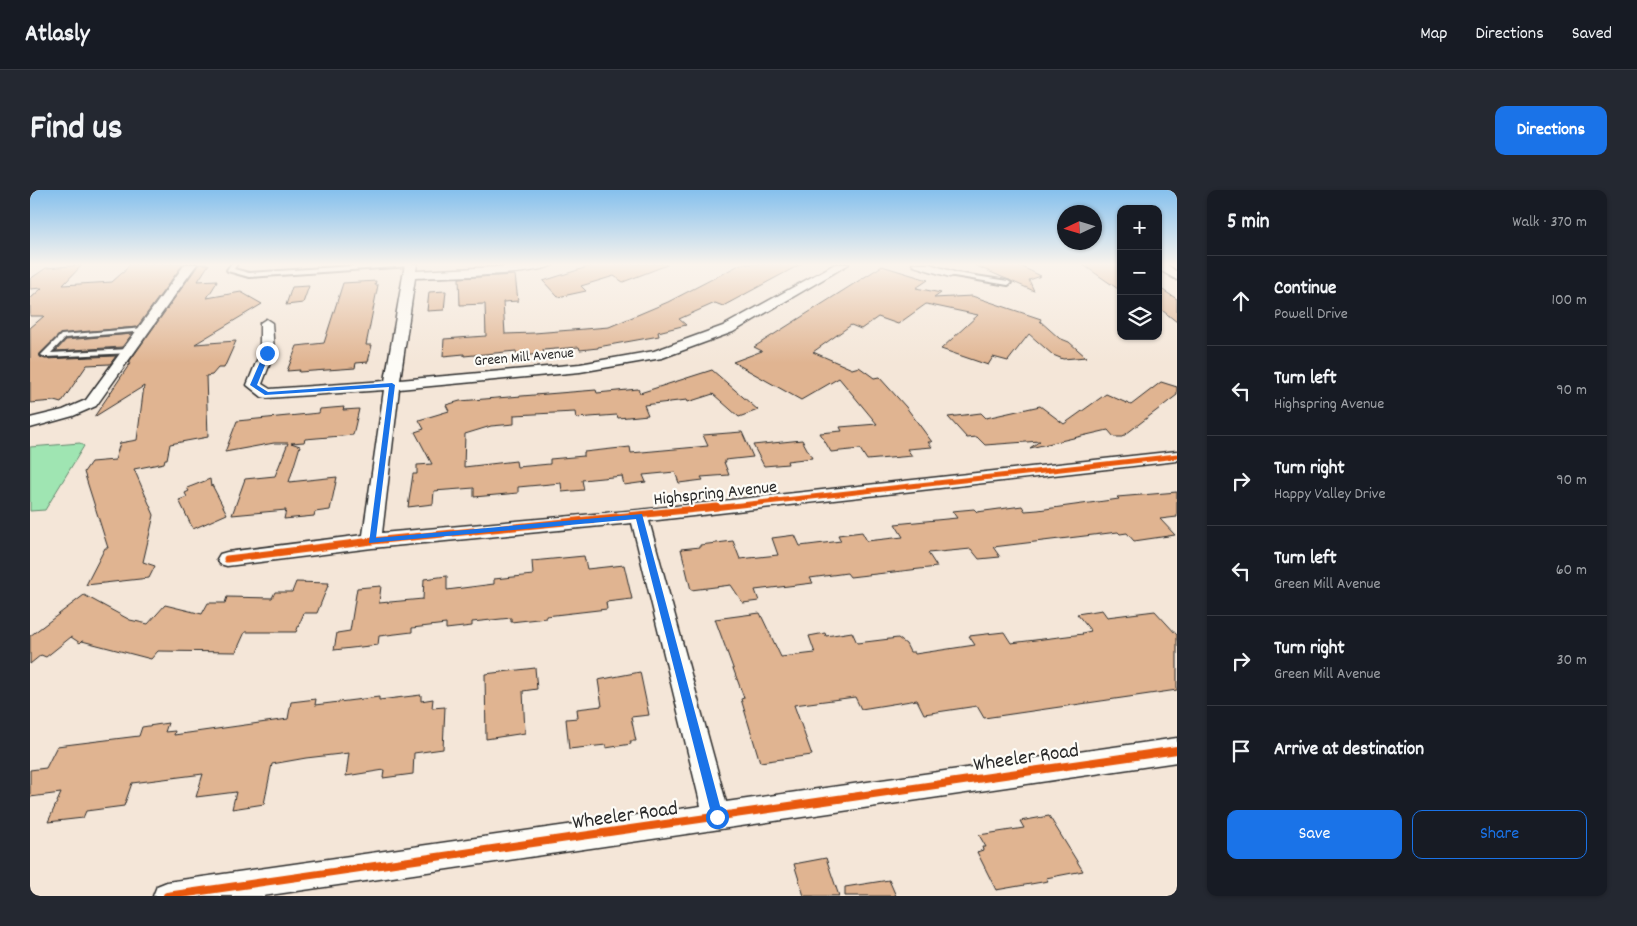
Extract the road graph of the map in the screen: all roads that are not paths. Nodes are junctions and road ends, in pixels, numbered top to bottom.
1 (168, 297) edge
2 (406, 297) edge
3 (785, 297) edge
4 (266, 323) dead end
5 (144, 330) junction
6 (129, 351) junction
7 (392, 385) junction
8 (30, 422) edge
9 (1177, 456) edge
10 (639, 516) junction
11 (372, 541) junction
12 (227, 559) dead end
13 (1177, 750) edge
14 (717, 817) junction
15 (167, 896) edge

1 - 5 street
2 - 7 street
3 - 7 street, Green Mill Avenue
4 - 7 street, Green Mill Avenue
5 - 6 street
5 - 6 lane
6 - 8 street
7 - 11 street
9 - 10 street, Highspring Avenue
10 - 11 street, Highspring Avenue
10 - 14 street
11 - 12 street, Highspring Avenue
13 - 14 street, Wheeler Road
14 - 15 street, Wheeler Road

